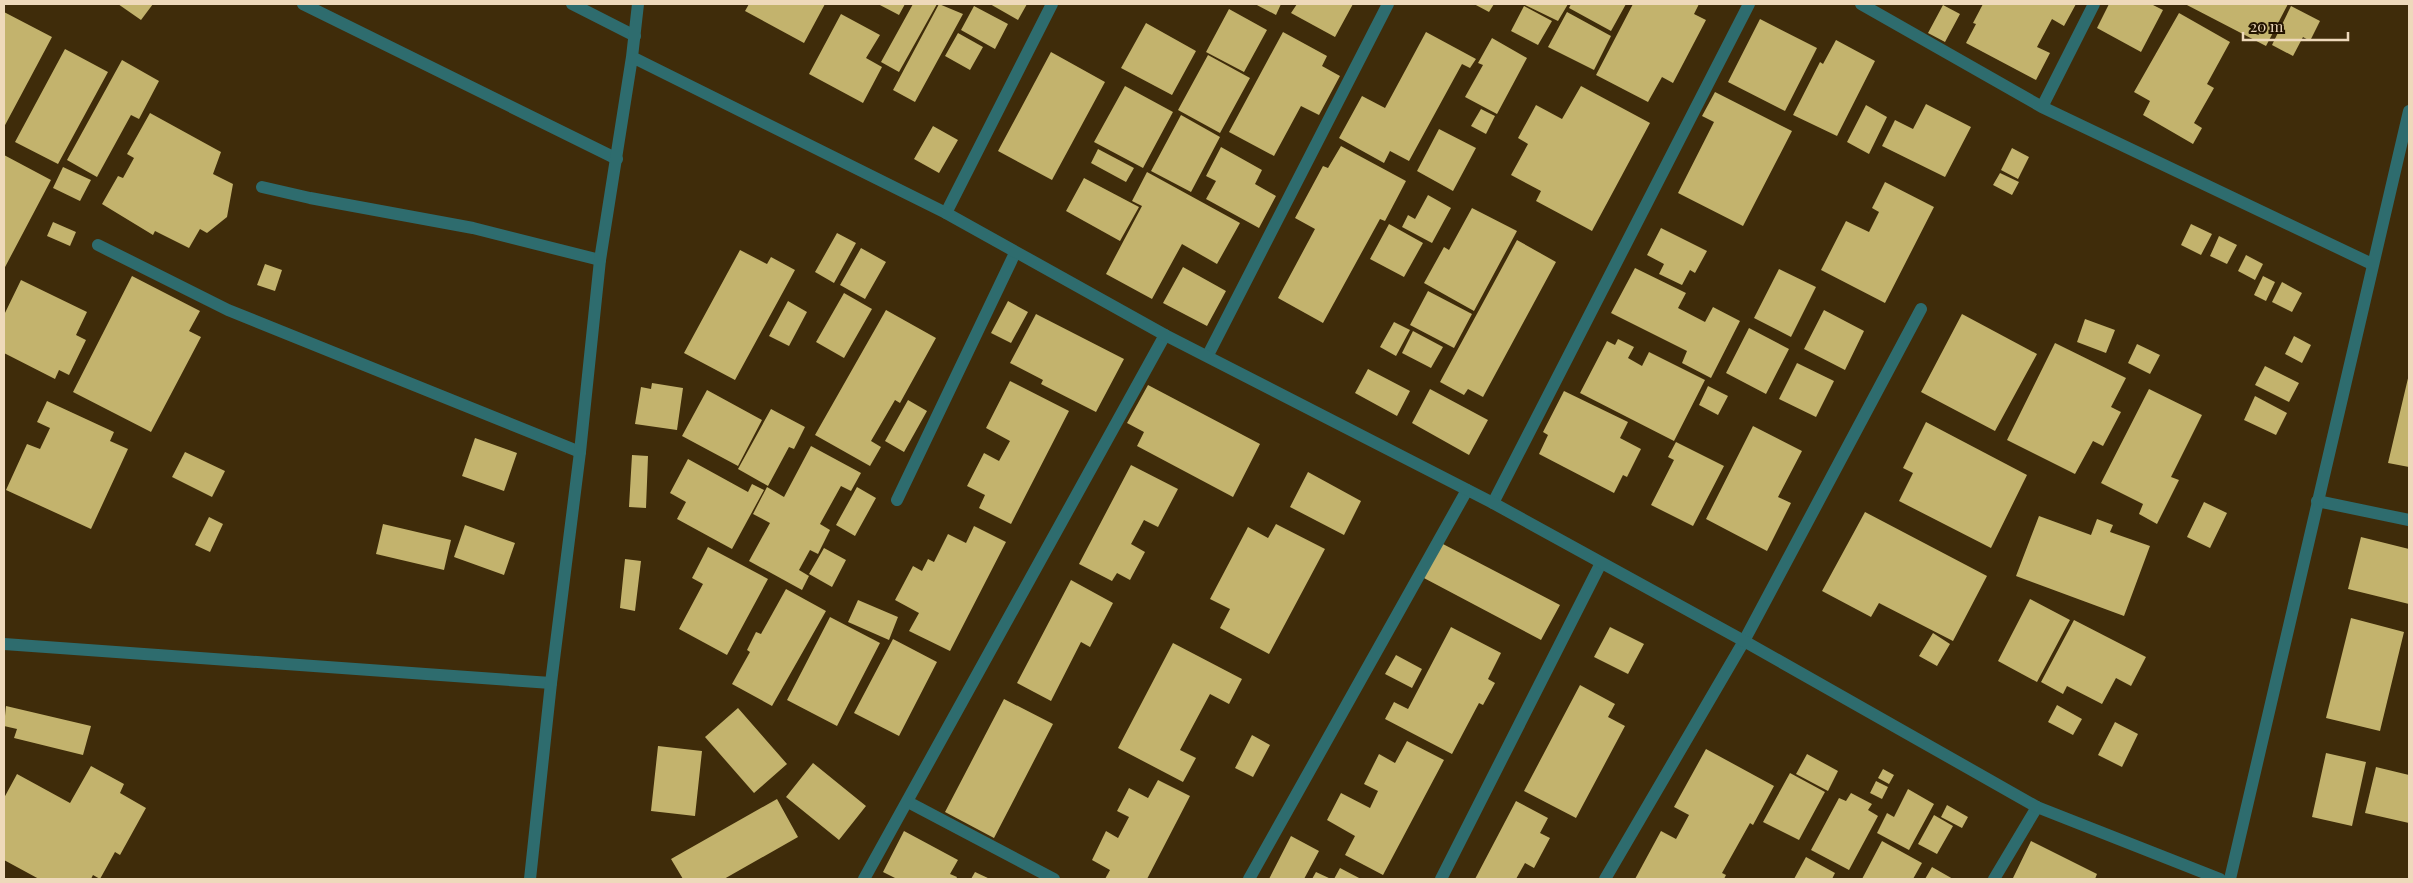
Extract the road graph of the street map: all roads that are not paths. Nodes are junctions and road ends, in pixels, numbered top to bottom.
1 (304, 4) edge
2 (572, 4) edge
3 (638, 4) edge
4 (1052, 4) edge
5 (1388, 4) edge
6 (1749, 4) edge
7 (1861, 4) edge
8 (2094, 4) edge
9 (634, 36) junction
10 (632, 57) junction
11 (2042, 107) junction
12 (2409, 110) edge
13 (2406, 140) edge
14 (617, 159) junction
15 (262, 187) dead end
16 (946, 213) junction
17 (98, 245) dead end
18 (1015, 253) junction
19 (600, 260) junction
20 (2372, 264) junction
21 (1921, 308) dead end
22 (1165, 335) junction
23 (1208, 355) junction
24 (580, 452) junction
25 (1467, 490) junction
26 (897, 500) dead end
27 (2317, 501) junction
28 (1493, 503) junction
29 (2409, 520) edge
30 (1601, 563) junction
31 (1744, 641) junction
32 (4, 644) edge
33 (551, 683) junction
34 (908, 802) junction
35 (2037, 806) junction
36 (530, 879) edge
37 (864, 879) edge
38 (1054, 879) edge
39 (1249, 879) edge
40 (1441, 879) edge
41 (1606, 879) edge
42 (1994, 879) edge
43 (2220, 879) edge
44 (2230, 879) edge

1 - 14 street
2 - 9 street
3 - 9 street
4 - 16 street
5 - 23 street
6 - 28 street
7 - 11 street
8 - 11 street
9 - 10 street
10 - 14 street
10 - 16 street
11 - 20 street
12 - 13 street
13 - 20 street
14 - 19 street
15 - 19 street
16 - 18 street
17 - 24 street
18 - 22 street
18 - 26 street
19 - 24 street
20 - 27 street
21 - 31 street
22 - 23 street
22 - 34 street
23 - 25 street
24 - 33 street
25 - 28 street
25 - 39 street
27 - 29 street
27 - 44 street
28 - 30 street
30 - 31 street
30 - 40 street
31 - 35 street
31 - 41 street
32 - 33 street
33 - 36 street
34 - 37 street
34 - 38 street
35 - 42 street
35 - 43 street

